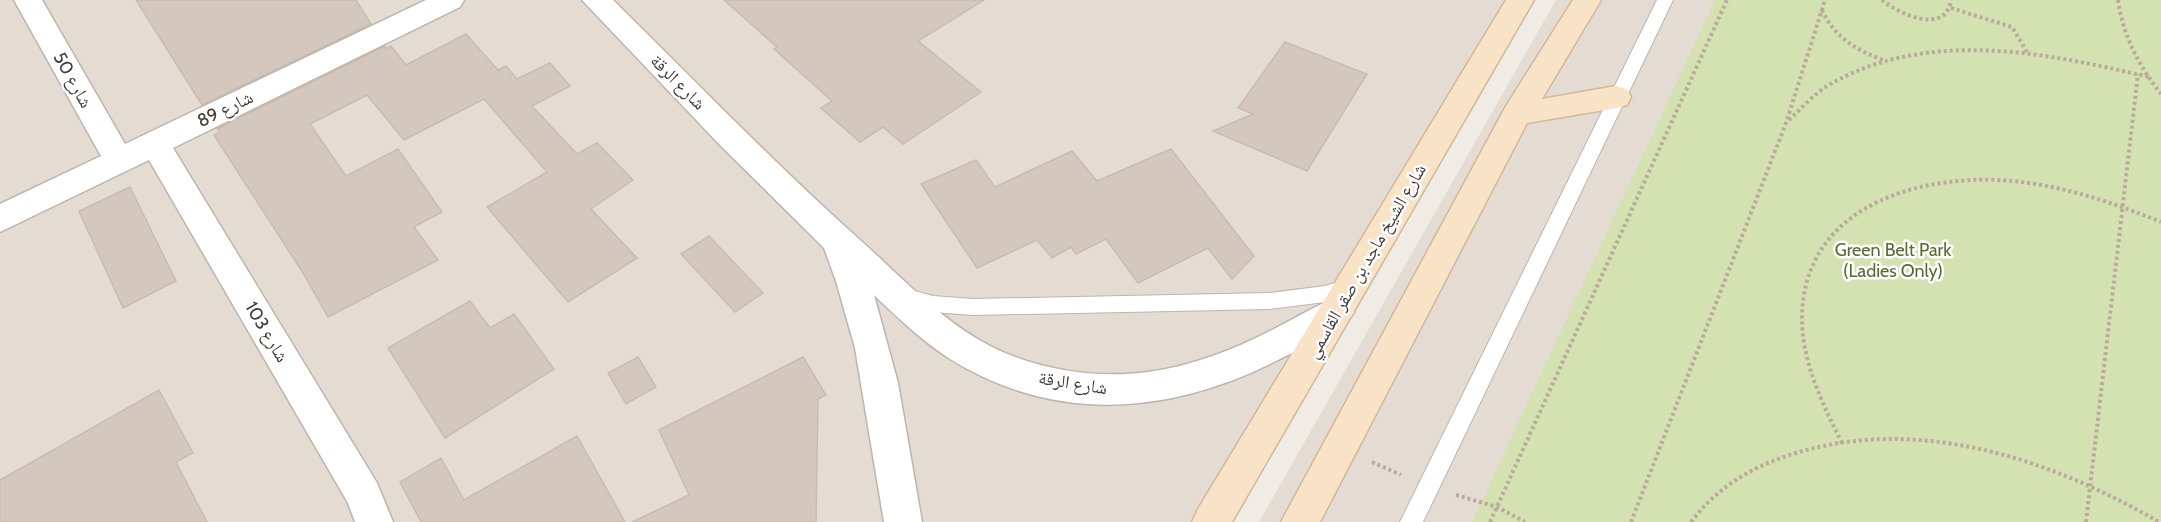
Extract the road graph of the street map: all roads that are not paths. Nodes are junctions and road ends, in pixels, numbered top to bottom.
1 (28, 0) edge
2 (450, 0) edge
3 (596, 0) edge
4 (1521, 0) edge
5 (1665, 0) edge
6 (1581, 4) edge
7 (1616, 97) junction
8 (1517, 114) junction
9 (155, 144) junction
10 (119, 161) junction
11 (0, 219) edge
12 (837, 241) junction
13 (895, 292) junction
14 (1344, 299) junction
15 (374, 522) edge
16 (903, 522) edge
17 (1211, 522) edge
18 (1300, 522) edge
19 (1411, 522) edge

1 - 10 street, شارع 50
2 - 9 street, شارع 89
3 - 12 street, شارع الرقة
4 - 14 main road, شارع الشيخ ماجد بن صقر القاسمي
5 - 7 lane
6 - 8 main road
7 - 8 main road
7 - 19 lane
8 - 18 main road
9 - 10 street, شارع 89
9 - 15 street, شارع 103
10 - 11 street, شارع 89
12 - 13 street, شارع الرقة
12 - 16 street, شارع الرقة
13 - 14 lane
13 - 14 street, شارع الرقة
14 - 17 main road, شارع الشيخ ماجد بن صقر القاسمي

